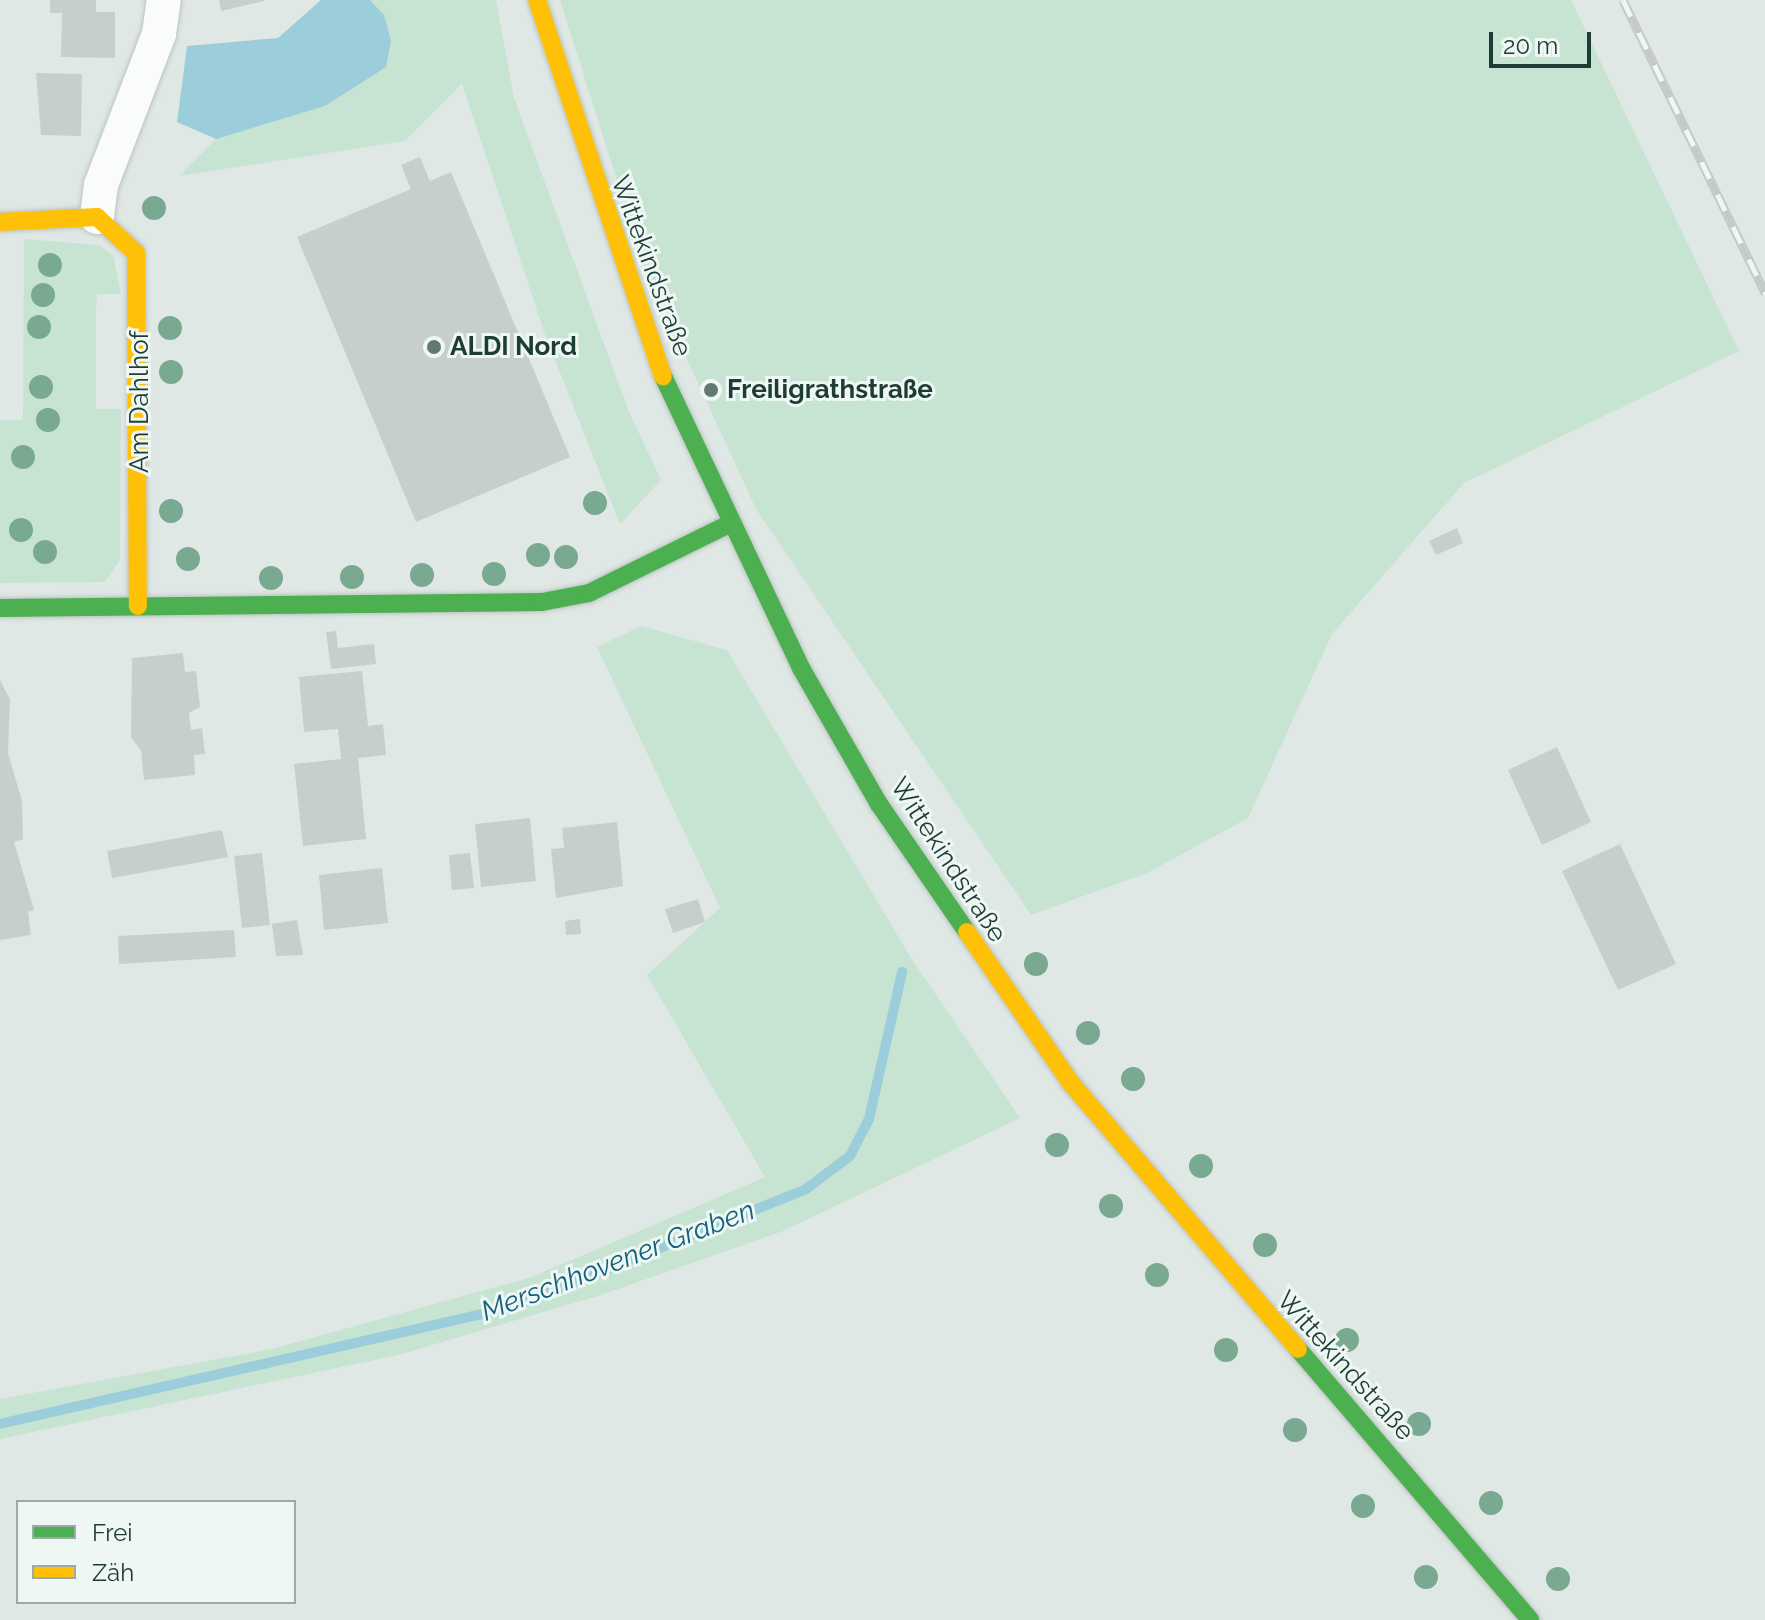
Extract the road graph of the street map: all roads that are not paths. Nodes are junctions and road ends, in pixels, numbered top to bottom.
1 (164, 0) edge
2 (537, 0) edge
3 (97, 217) junction
4 (0, 222) edge
5 (729, 524) junction
6 (138, 606) junction
7 (0, 608) edge
8 (1530, 1620) edge

1 - 3 street
2 - 5 main road, Wittekindstraße
3 - 4 main road
3 - 6 main road, Am Dahlhof
5 - 6 main road
5 - 8 main road, Wittekindstraße
6 - 7 main road

